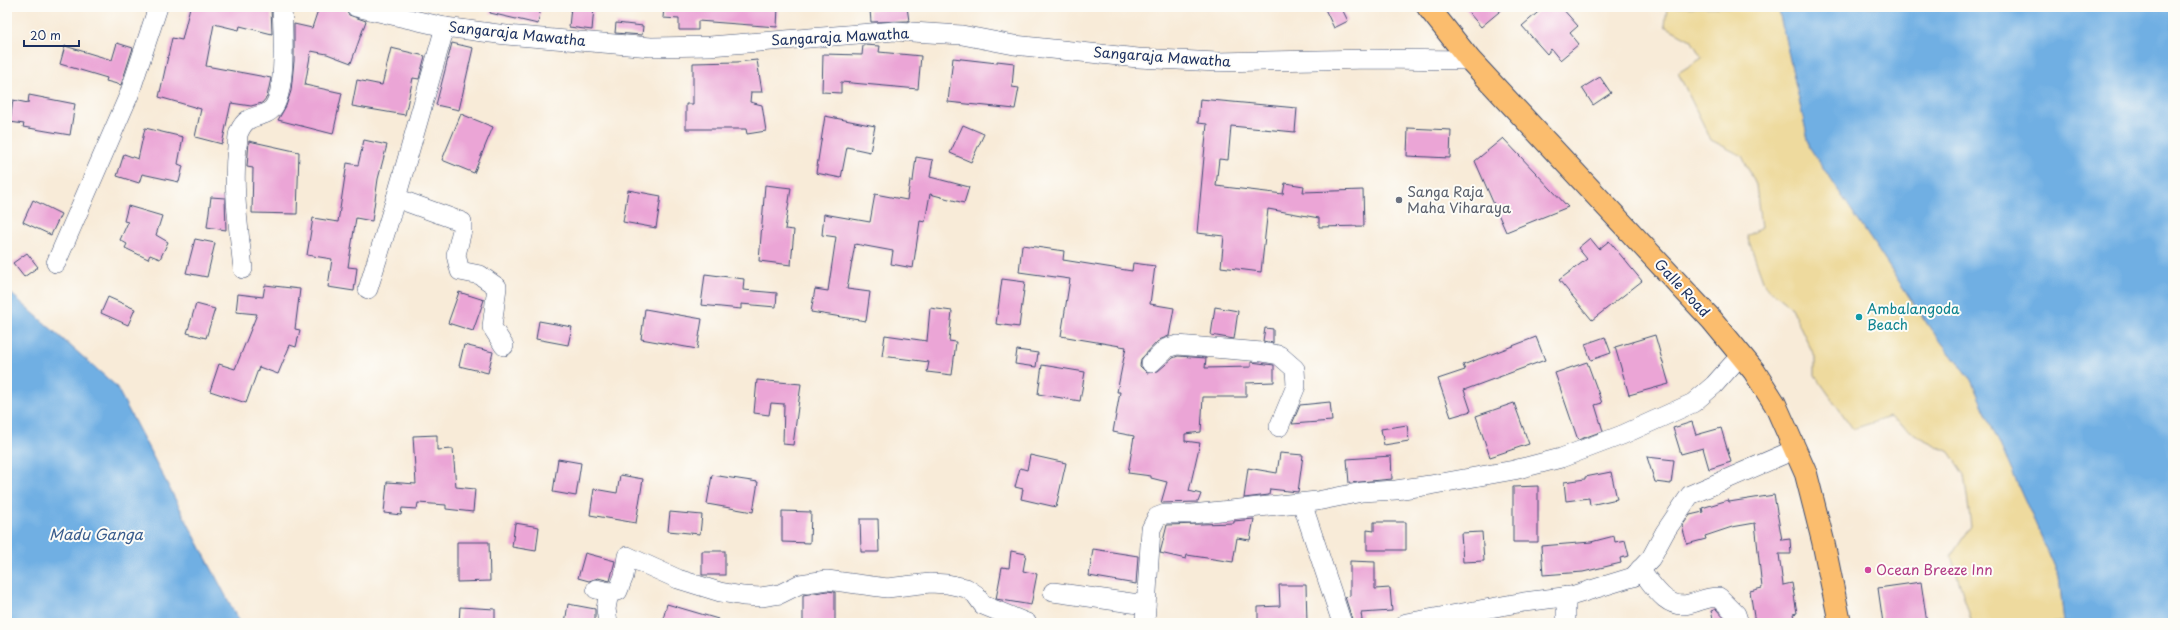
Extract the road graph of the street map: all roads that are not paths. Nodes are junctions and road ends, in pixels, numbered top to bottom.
1 (158, 7) edge
2 (282, 7) edge
3 (356, 7) edge
4 (1428, 7) edge
5 (445, 27) junction
6 (1470, 60) junction
7 (396, 198) junction
8 (56, 263) dead end
9 (243, 269) dead end
10 (368, 289) dead end
11 (504, 346) dead end
12 (1740, 356) junction
13 (1151, 364) dead end
14 (1279, 427) dead end
15 (1796, 449) junction
16 (1302, 503) junction
17 (1640, 569) junction
18 (1053, 592) dead end
19 (1566, 596) junction
20 (1146, 614) edge
21 (608, 623) edge
22 (1027, 623) edge
23 (1342, 623) edge
24 (1406, 623) edge
25 (1566, 623) edge
26 (1739, 623) edge
27 (1840, 623) edge

1 - 8 street
2 - 9 street
3 - 5 street, Sangaraja Mawatha
4 - 6 highway, Galle Road
5 - 6 street, Sangaraja Mawatha
5 - 7 street
6 - 12 highway, Galle Road
7 - 10 street
7 - 11 street
12 - 15 highway, Galle Road
12 - 16 street
13 - 14 street
15 - 17 street
15 - 27 highway, Galle Road
16 - 20 street
16 - 23 street
17 - 19 street
17 - 26 street
18 - 20 street
19 - 24 street
19 - 25 street
21 - 22 street

